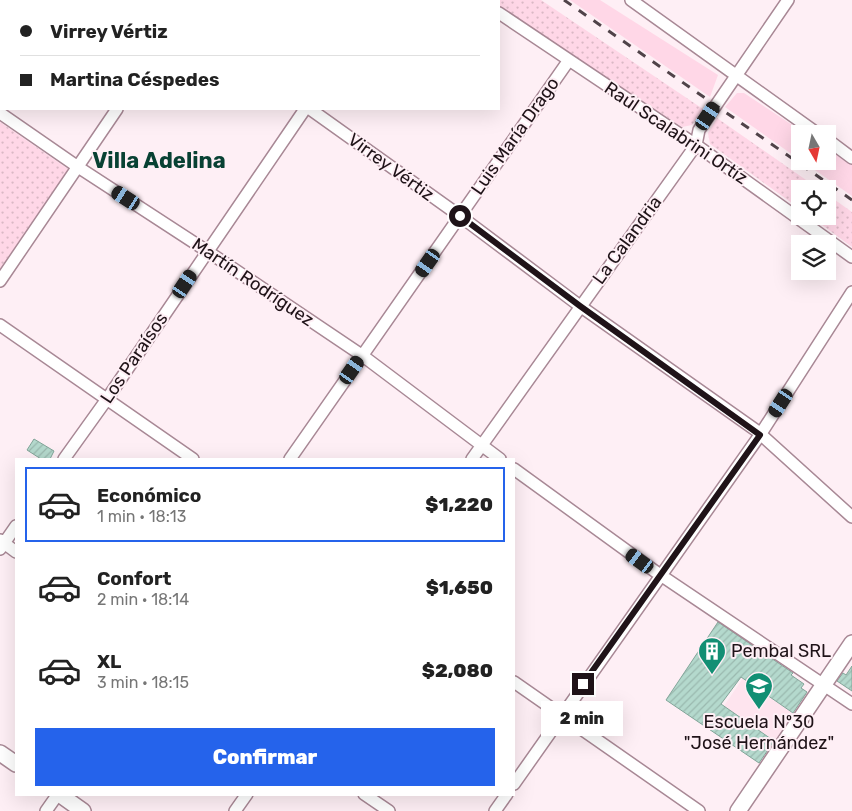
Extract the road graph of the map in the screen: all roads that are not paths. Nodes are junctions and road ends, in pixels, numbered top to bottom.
1 (631, 0) edge
2 (788, 0) edge
3 (500, 14) edge
4 (569, 60) junction
5 (736, 76) junction
6 (115, 110) edge
7 (304, 110) edge
8 (311, 110) edge
9 (0, 114) edge
10 (805, 125) edge
11 (696, 145) junction
12 (836, 146) edge
13 (852, 158) edge
14 (78, 167) junction
15 (460, 216) junction
16 (207, 251) junction
17 (852, 257) edge
18 (0, 281) edge
19 (852, 292) edge
20 (580, 306) junction
21 (0, 326) edge
22 (363, 356) junction
23 (107, 399) junction
24 (760, 435) junction
25 (482, 445) junction
26 (65, 458) edge
27 (192, 458) edge
28 (291, 458) edge
29 (473, 458) edge
30 (499, 458) edge
31 (515, 470) edge
32 (852, 517) edge
33 (15, 527) edge
34 (1, 544) edge
35 (15, 551) edge
36 (661, 576) junction
37 (852, 643) edge
38 (515, 683) edge
39 (823, 685) junction
40 (852, 704) edge
41 (561, 715) junction
42 (0, 753) edge
43 (15, 763) edge
44 (515, 783) edge
45 (57, 796) edge
46 (61, 796) edge
47 (245, 796) edge
48 (367, 796) edge
49 (506, 796) edge
50 (46, 811) edge
51 (83, 811) edge
52 (234, 811) edge
53 (389, 811) edge
54 (495, 811) edge
55 (699, 811) edge
56 (738, 811) edge

1 - 5 street
2 - 5 street
3 - 4 street, Raúl Scalabrini Ortíz
4 - 11 street, Raúl Scalabrini Ortíz
4 - 15 street, Luis María Drago
5 - 10 street
5 - 11 street, La Calandria
6 - 14 street
7 - 16 street, Los Paraísos
8 - 15 street, Virrey Vértiz
9 - 14 street, Martín Rodríguez
11 - 17 street, Raúl Scalabrini Ortíz
11 - 20 street, La Calandria
12 - 13 street
14 - 16 street, Martín Rodríguez
14 - 18 street
15 - 20 street, Virrey Vértiz
15 - 22 street, Luis María Drago
16 - 22 street, Martín Rodríguez
16 - 23 street, Los Paraísos
19 - 24 street
20 - 24 street, Virrey Vértiz
20 - 25 street, La Calandria
21 - 23 street
22 - 25 street, Martín Rodríguez
22 - 28 street, Luis María Drago
23 - 26 street, Los Paraísos
23 - 27 street
24 - 32 street, Virrey Vértiz
24 - 36 street
25 - 29 street, La Calandria
25 - 30 street, Martín Rodríguez
31 - 36 street
33 - 34 street
34 - 35 street
36 - 39 street
36 - 41 street
37 - 39 street
38 - 41 street
39 - 40 street
39 - 56 street
41 - 44 street
41 - 55 street
42 - 43 street
45 - 50 street
46 - 51 street
47 - 52 street
48 - 53 street
49 - 54 street

